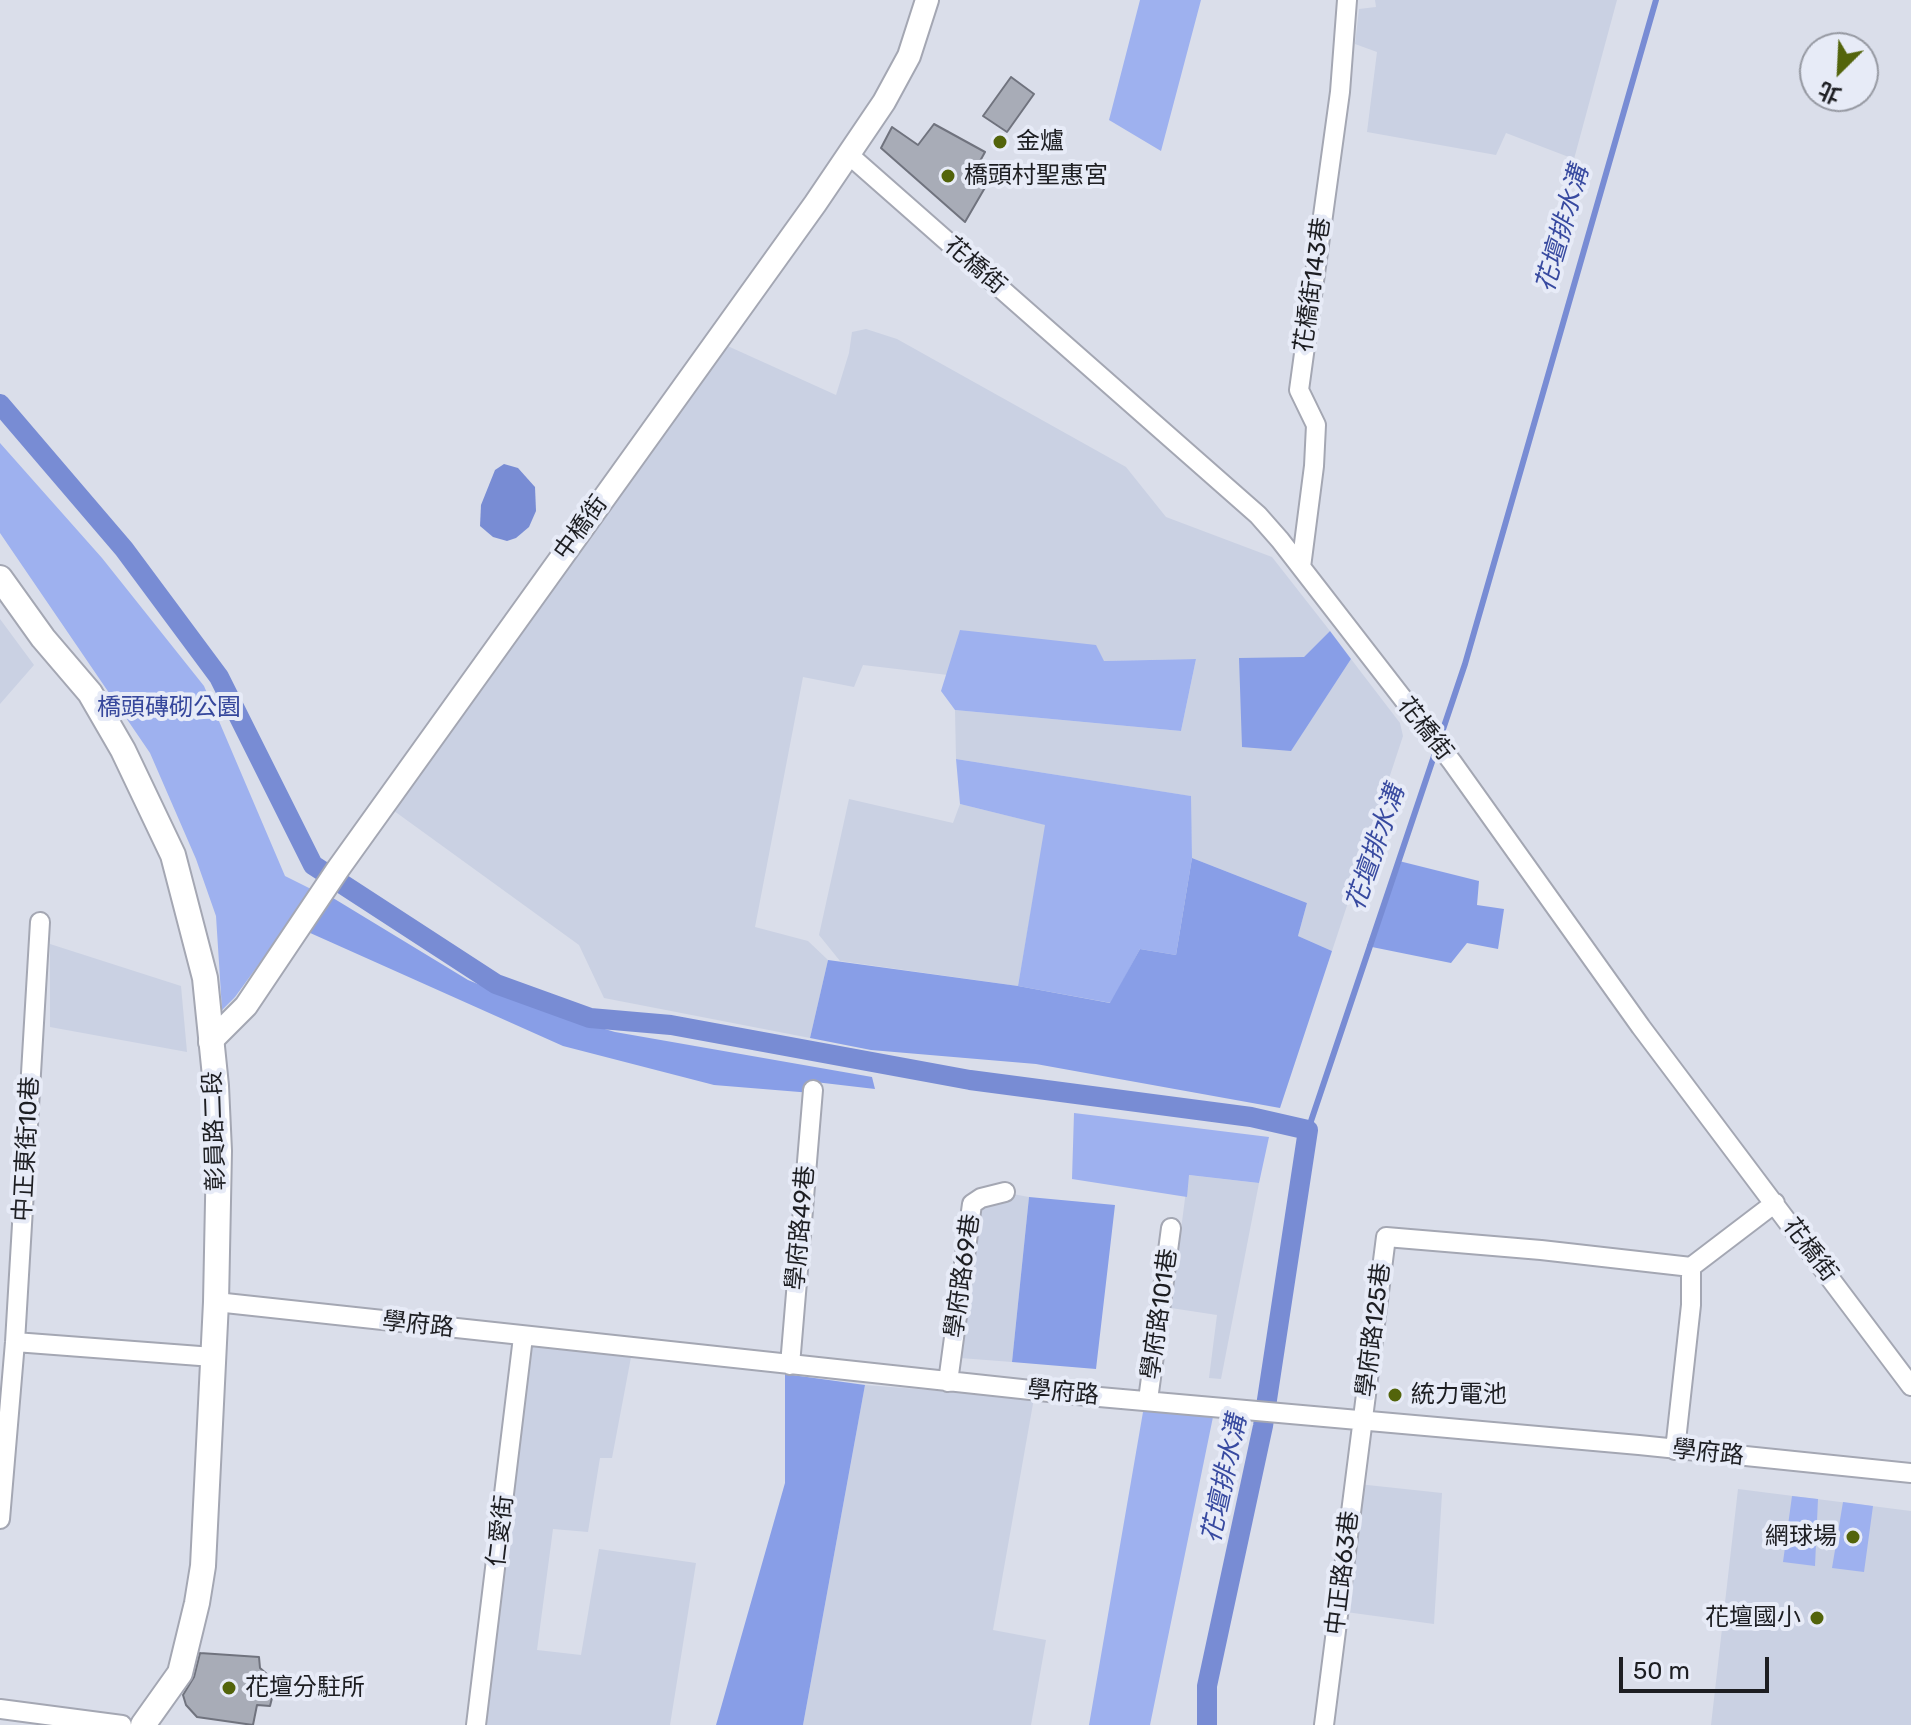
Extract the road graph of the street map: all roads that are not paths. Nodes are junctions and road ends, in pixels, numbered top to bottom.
1 (927, 0) edge
2 (1347, 0) edge
3 (848, 154) junction
4 (1301, 567) junction
5 (0, 578) edge
6 (40, 922) dead end
7 (210, 1042) junction
8 (813, 1090) dead end
9 (1005, 1192) dead end
10 (1775, 1203) junction
11 (1171, 1228) dead end
12 (1691, 1267) junction
13 (216, 1302) junction
14 (523, 1337) junction
15 (15, 1342) junction
16 (213, 1357) junction
17 (790, 1365) junction
18 (948, 1382) junction
19 (1911, 1386) edge
20 (1148, 1400) junction
21 (1362, 1422) junction
22 (1675, 1450) junction
23 (1911, 1473) edge
24 (0, 1519) edge
25 (0, 1709) edge
26 (122, 1725) edge
27 (143, 1725) edge
28 (476, 1725) edge
29 (1324, 1725) edge

1 - 3 street, 中橋街
2 - 4 street, 花橋街143巷
3 - 4 street, 花橋街
3 - 7 street, 中橋街
4 - 10 street, 花橋街
5 - 7 main road, 彰員路二段
6 - 15 street, 中正東街10巷
7 - 13 main road, 彰員路二段
8 - 17 street, 學府路49巷
9 - 18 street, 學府路69巷
10 - 12 street
10 - 19 street, 花橋街
11 - 20 street, 學府路101巷
12 - 21 street, 學府路125巷
12 - 22 street
13 - 14 street, 學府路
13 - 16 main road, 彰員路二段
14 - 17 street, 學府路
14 - 28 street, 仁愛街
15 - 16 street
15 - 24 street, 中正東街10巷
16 - 27 main road, 彰員路二段
17 - 18 street, 學府路
18 - 20 street, 學府路
20 - 21 street, 學府路
21 - 22 street, 學府路
21 - 29 street, 中正路63巷
22 - 23 street, 學府路
25 - 26 street

